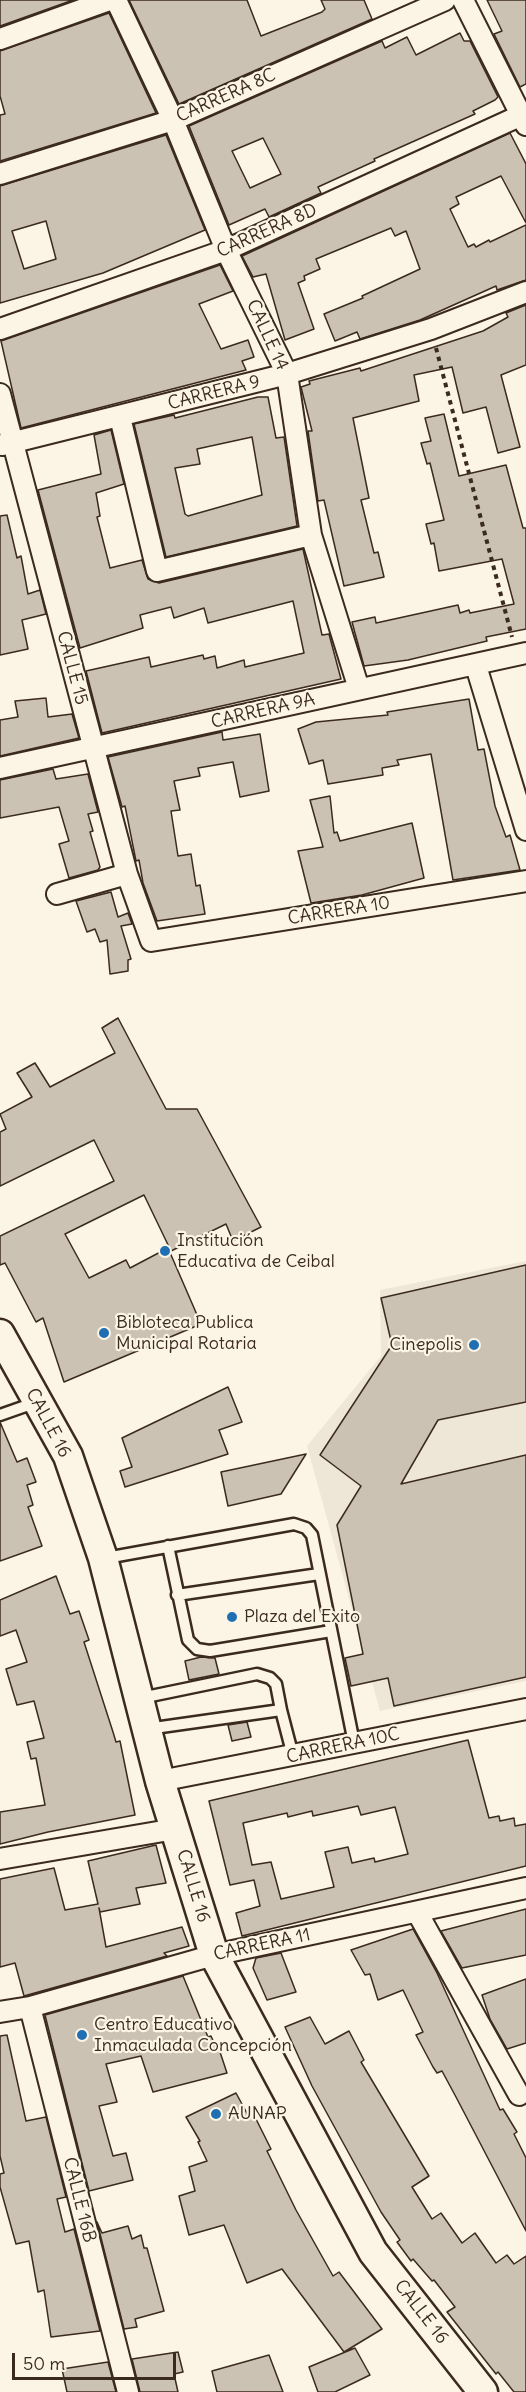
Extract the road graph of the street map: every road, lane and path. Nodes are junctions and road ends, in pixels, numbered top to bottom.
1 (109, 0) edge
2 (116, 0) edge
3 (445, 0) edge
4 (463, 0) edge
5 (0, 39) edge
6 (524, 118) edge
7 (173, 120) junction
8 (0, 174) edge
9 (226, 250) junction
10 (526, 292) edge
11 (0, 329) edge
12 (431, 329) junction
13 (287, 374) junction
14 (0, 394) edge
15 (120, 417) junction
16 (6, 444) edge
17 (311, 535) junction
18 (522, 654) edge
19 (476, 666) junction
20 (359, 689) junction
21 (93, 749) junction
22 (0, 768) edge
23 (526, 830) edge
24 (127, 874) junction
25 (526, 881) edge
26 (57, 894) dead end
27 (152, 940) joint
28 (0, 1334) edge
29 (37, 1402) junction
30 (0, 1415) edge
31 (168, 1546) junction
32 (103, 1558) junction
33 (320, 1574) junction
34 (177, 1595) junction
35 (331, 1631) junction
36 (138, 1698) junction
37 (526, 1709) edge
38 (282, 1710) junction
39 (147, 1729) junction
40 (354, 1743) junction
41 (293, 1756) junction
42 (160, 1781) junction
43 (175, 1830) junction
44 (0, 1859) edge
45 (526, 1888) edge
46 (417, 1912) junction
47 (214, 1955) junction
48 (30, 2007) junction
49 (0, 2012) edge
50 (519, 2095) dead end
51 (128, 2392) edge
52 (482, 2392) edge

1 - 5 street
2 - 7 street, CALLE 14
3 - 7 street, CARRERA 8C
4 - 6 street
6 - 9 street, CARRERA 8D
7 - 8 street, CARRERA 8C
7 - 9 street, CALLE 14
9 - 11 street, CARRERA 8D
9 - 13 street, CALLE 14
10 - 12 street, CARRERA 9
12 - 13 street, CARRERA 9
12 - 18 path
13 - 15 street, CARRERA 9
13 - 17 street, CALLE 14
14 - 16 street, CALLE 15
15 - 16 street, CARRERA 9
15 - 17 street
16 - 21 street, CALLE 15
17 - 20 street, CALLE 14
18 - 19 street, CARRERA 9A
19 - 20 street, CARRERA 9A
19 - 23 street
20 - 21 street, CARRERA 9A
21 - 22 street, CARRERA 9A
21 - 24 street, CALLE 15
24 - 26 street
24 - 27 street, CALLE 15
25 - 27 street, CARRERA 10
28 - 29 main road, CALLE 16
29 - 30 lane
29 - 32 main road, CALLE 16
31 - 32 lane
31 - 33 lane
31 - 34 lane
32 - 36 main road, CALLE 16
33 - 34 lane
33 - 35 lane
34 - 35 lane
35 - 40 lane
36 - 38 lane
36 - 39 main road, CALLE 16
37 - 40 street, CARRERA 10C
38 - 39 lane
38 - 41 lane
39 - 42 main road, CALLE 16
40 - 41 street, CARRERA 10C
41 - 42 street, CARRERA 10C
42 - 43 main road, CALLE 16
43 - 44 street
43 - 47 main road, CALLE 16
45 - 46 street, CARRERA 11
46 - 47 street, CARRERA 11
46 - 50 street
47 - 48 street, CARRERA 11
47 - 52 main road, CALLE 16
48 - 49 street, CARRERA 11
48 - 51 street, CALLE 16B

